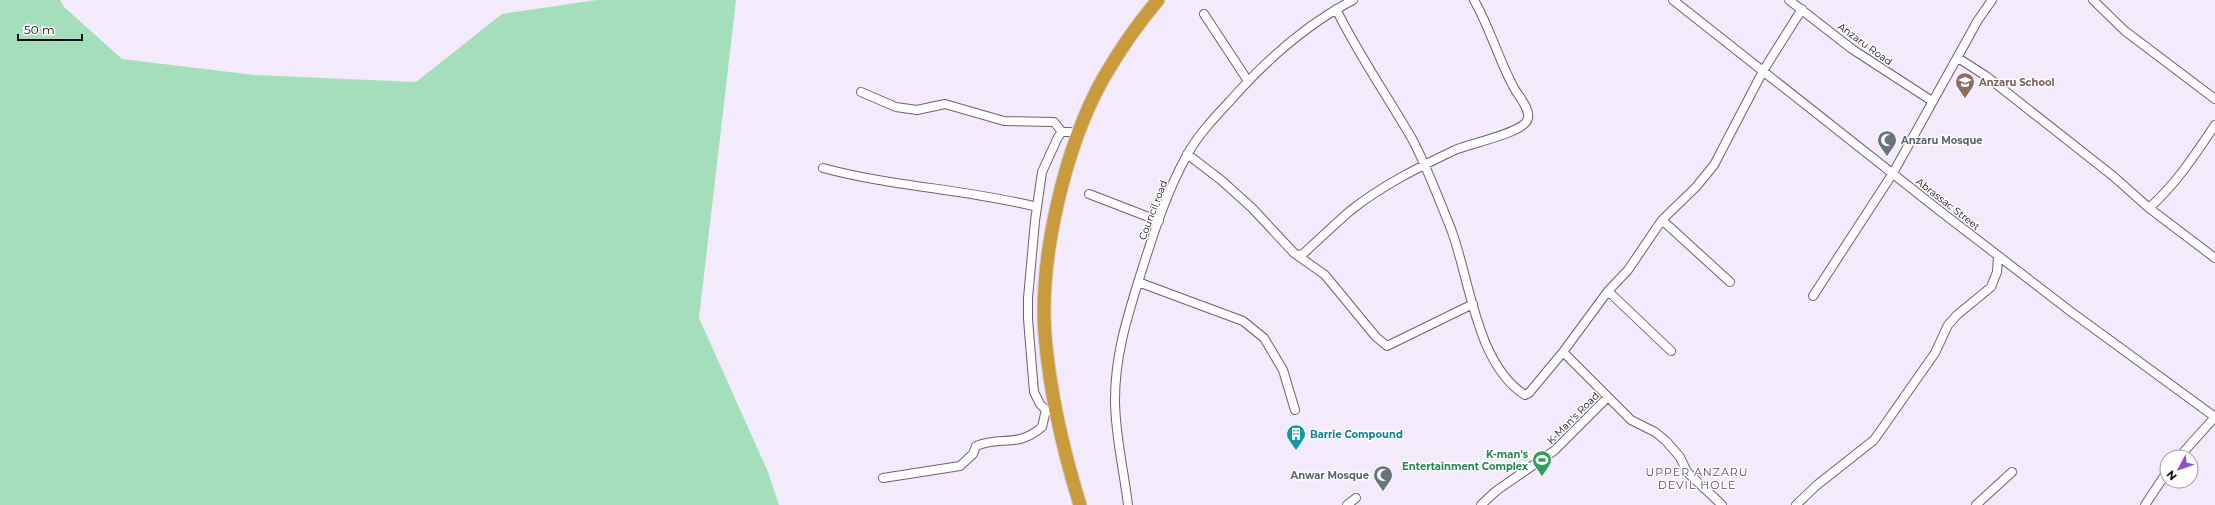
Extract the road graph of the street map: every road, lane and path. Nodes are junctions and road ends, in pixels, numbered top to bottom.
1 (1147, 0) edge
2 (1158, 0) edge
3 (1353, 0) edge
4 (1474, 0) edge
5 (1673, 0) edge
6 (1789, 0) edge
7 (1992, 0) edge
8 (2092, 0) edge
9 (1336, 9) junction
10 (1802, 9) junction
11 (1204, 14) dead end
12 (1958, 58) junction
13 (1763, 71) junction
14 (1248, 81) junction
15 (861, 92) dead end
16 (2215, 99) edge
17 (1932, 101) junction
18 (2215, 125) edge
19 (1066, 132) junction
20 (1187, 154) junction
21 (1424, 166) junction
22 (823, 168) dead end
23 (1893, 173) junction
24 (1089, 194) dead end
25 (1037, 207) junction
26 (2148, 208) junction
27 (1662, 220) junction
28 (1159, 221) junction
29 (1298, 255) junction
30 (1998, 256) junction
31 (2215, 258) edge
32 (1138, 282) junction
33 (1730, 282) dead end
34 (1608, 291) junction
35 (1813, 296) dead end
36 (1473, 304) junction
37 (1671, 351) dead end
38 (1563, 352) junction
39 (1608, 397) junction
40 (1295, 410) dead end
41 (1047, 411) junction
42 (2215, 417) edge
43 (2186, 449) edge
44 (2012, 472) dead end
45 (883, 478) dead end
46 (2159, 484) edge
47 (1356, 498) dead end
48 (1128, 502) edge
49 (1073, 505) edge
50 (1080, 505) edge
51 (1347, 505) edge
52 (1481, 505) edge
53 (1722, 505) edge
54 (1796, 505) edge
55 (1976, 505) edge
56 (2145, 505) edge

1 - 19 highway
2 - 50 highway
3 - 9 street, Council road
4 - 21 street
5 - 13 street, Abrassac Street
6 - 10 street, Anzaru Road
7 - 12 street
8 - 16 street
9 - 14 street, Council road
9 - 21 street
10 - 13 street
10 - 17 street, Anzaru Road
11 - 14 street
12 - 17 street
12 - 26 street
13 - 23 street, Abrassac Street
13 - 27 street
14 - 20 street, Council road
15 - 19 street
17 - 23 street
18 - 26 street
19 - 25 street
19 - 41 highway
20 - 28 street, Council road
20 - 29 street
21 - 29 street
21 - 36 street
22 - 25 street
23 - 30 street, Abrassac Street
23 - 35 street
24 - 28 street
25 - 41 street
26 - 31 street
27 - 33 street
27 - 34 street
28 - 32 street, Council road
29 - 36 street
30 - 42 street, Abrassac Street
30 - 54 street
32 - 40 street
32 - 48 street, Council road
34 - 37 street
34 - 38 street
36 - 38 street
38 - 39 street, K-Man's Road
39 - 52 street, K-Man's Road
39 - 53 street
41 - 45 street
41 - 49 highway
42 - 43 street
44 - 55 street
46 - 56 street
47 - 51 street

